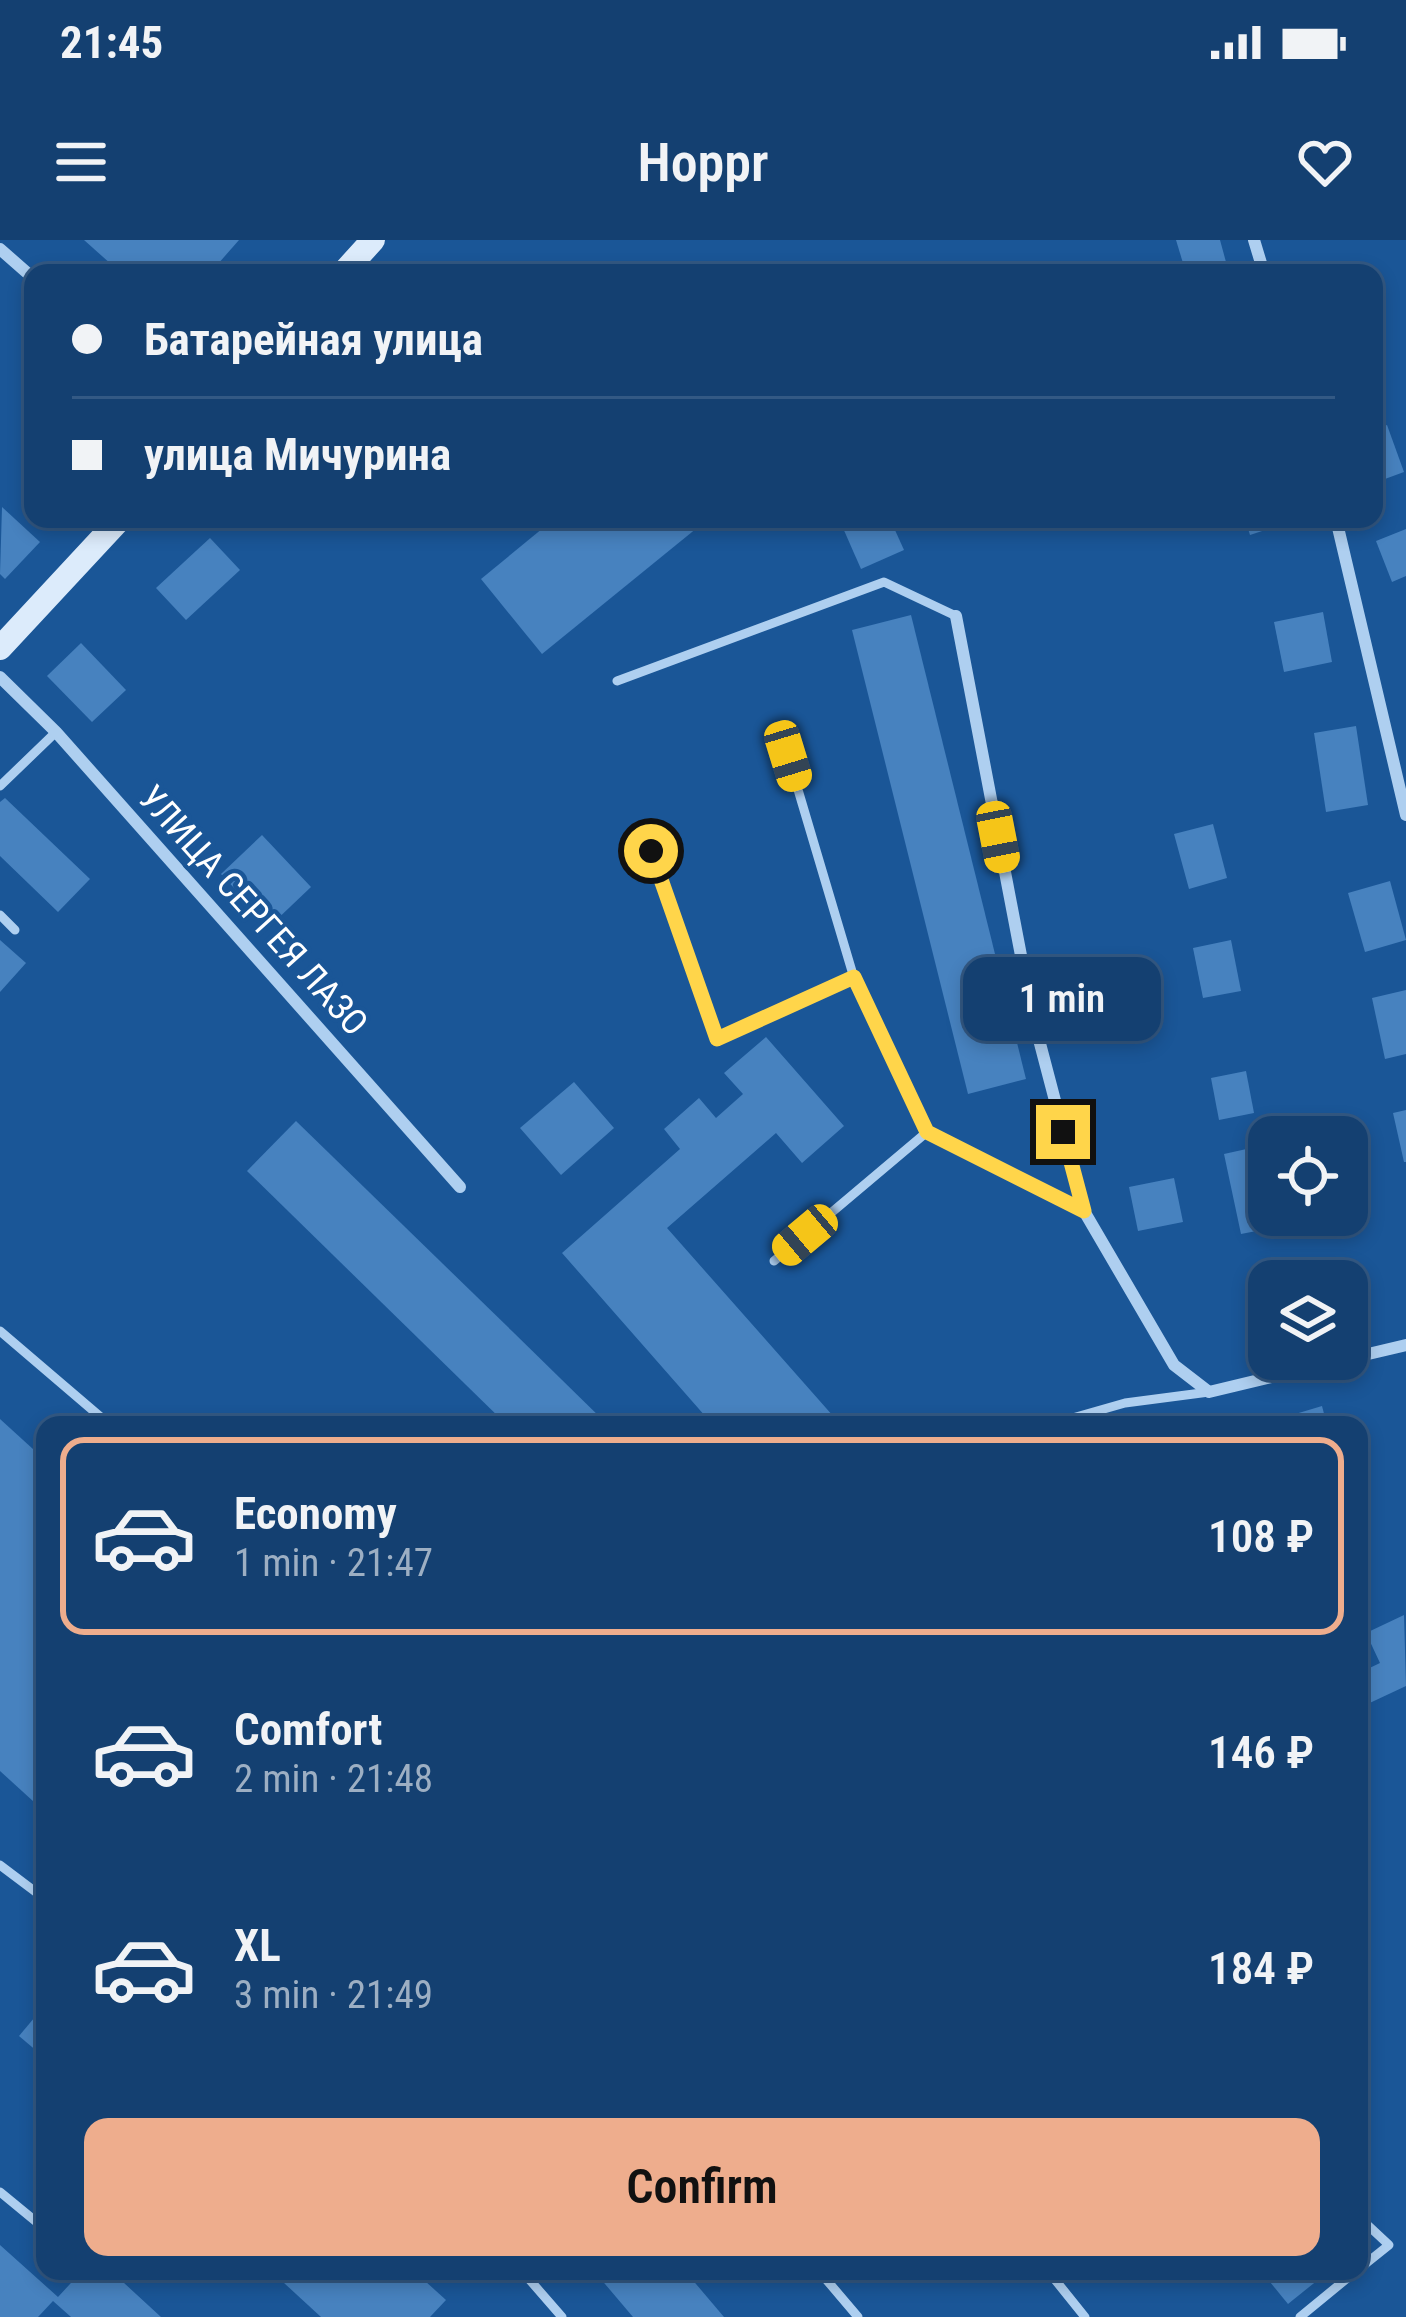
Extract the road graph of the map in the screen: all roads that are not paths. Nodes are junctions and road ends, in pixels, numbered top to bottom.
1 (373, 240) edge
2 (0, 249) edge
3 (351, 264) edge
4 (24, 270) edge
5 (112, 528) edge
6 (1338, 528) edge
7 (956, 616) joint
8 (0, 648) edge
9 (0, 677) edge
10 (617, 681) dead end
11 (56, 732) junction
12 (788, 756) dead end
13 (0, 786) edge
14 (1406, 815) edge
15 (651, 851) dead end
16 (0, 915) edge
17 (15, 930) dead end
18 (854, 977) junction
19 (927, 1132) junction
20 (460, 1187) dead end
21 (1084, 1211) junction
22 (774, 1261) dead end
23 (0, 1331) edge
24 (1406, 1345) edge
25 (1368, 1354) edge
26 (1259, 1380) edge
27 (1209, 1392) junction
28 (99, 1416) edge
29 (1088, 1416) edge
30 (0, 1865) edge
31 (36, 1892) edge
32 (0, 2192) edge
33 (36, 2222) edge
34 (1368, 2225) edge
35 (1368, 2262) edge
36 (530, 2280) edge
37 (827, 2280) edge
38 (1055, 2280) edge
39 (1346, 2280) edge
40 (562, 2317) edge
41 (858, 2317) edge
42 (1085, 2317) edge
43 (1300, 2317) edge

1 - 3 main road
2 - 4 street
5 - 8 main road
6 - 14 street
7 - 10 lane
7 - 21 street
9 - 11 street, УЛИЦА СЕРГЕЯ ЛАЗО
11 - 13 lane
11 - 20 street, УЛИЦА СЕРГЕЯ ЛАЗО
12 - 18 lane
15 - 18 lane
16 - 17 lane
18 - 19 lane
19 - 21 lane
19 - 22 lane
21 - 27 street
23 - 28 lane
24 - 25 street
26 - 27 street
27 - 29 lane
30 - 31 lane
32 - 33 lane
34 - 35 lane
36 - 40 lane
37 - 41 lane
38 - 42 lane
39 - 43 lane

